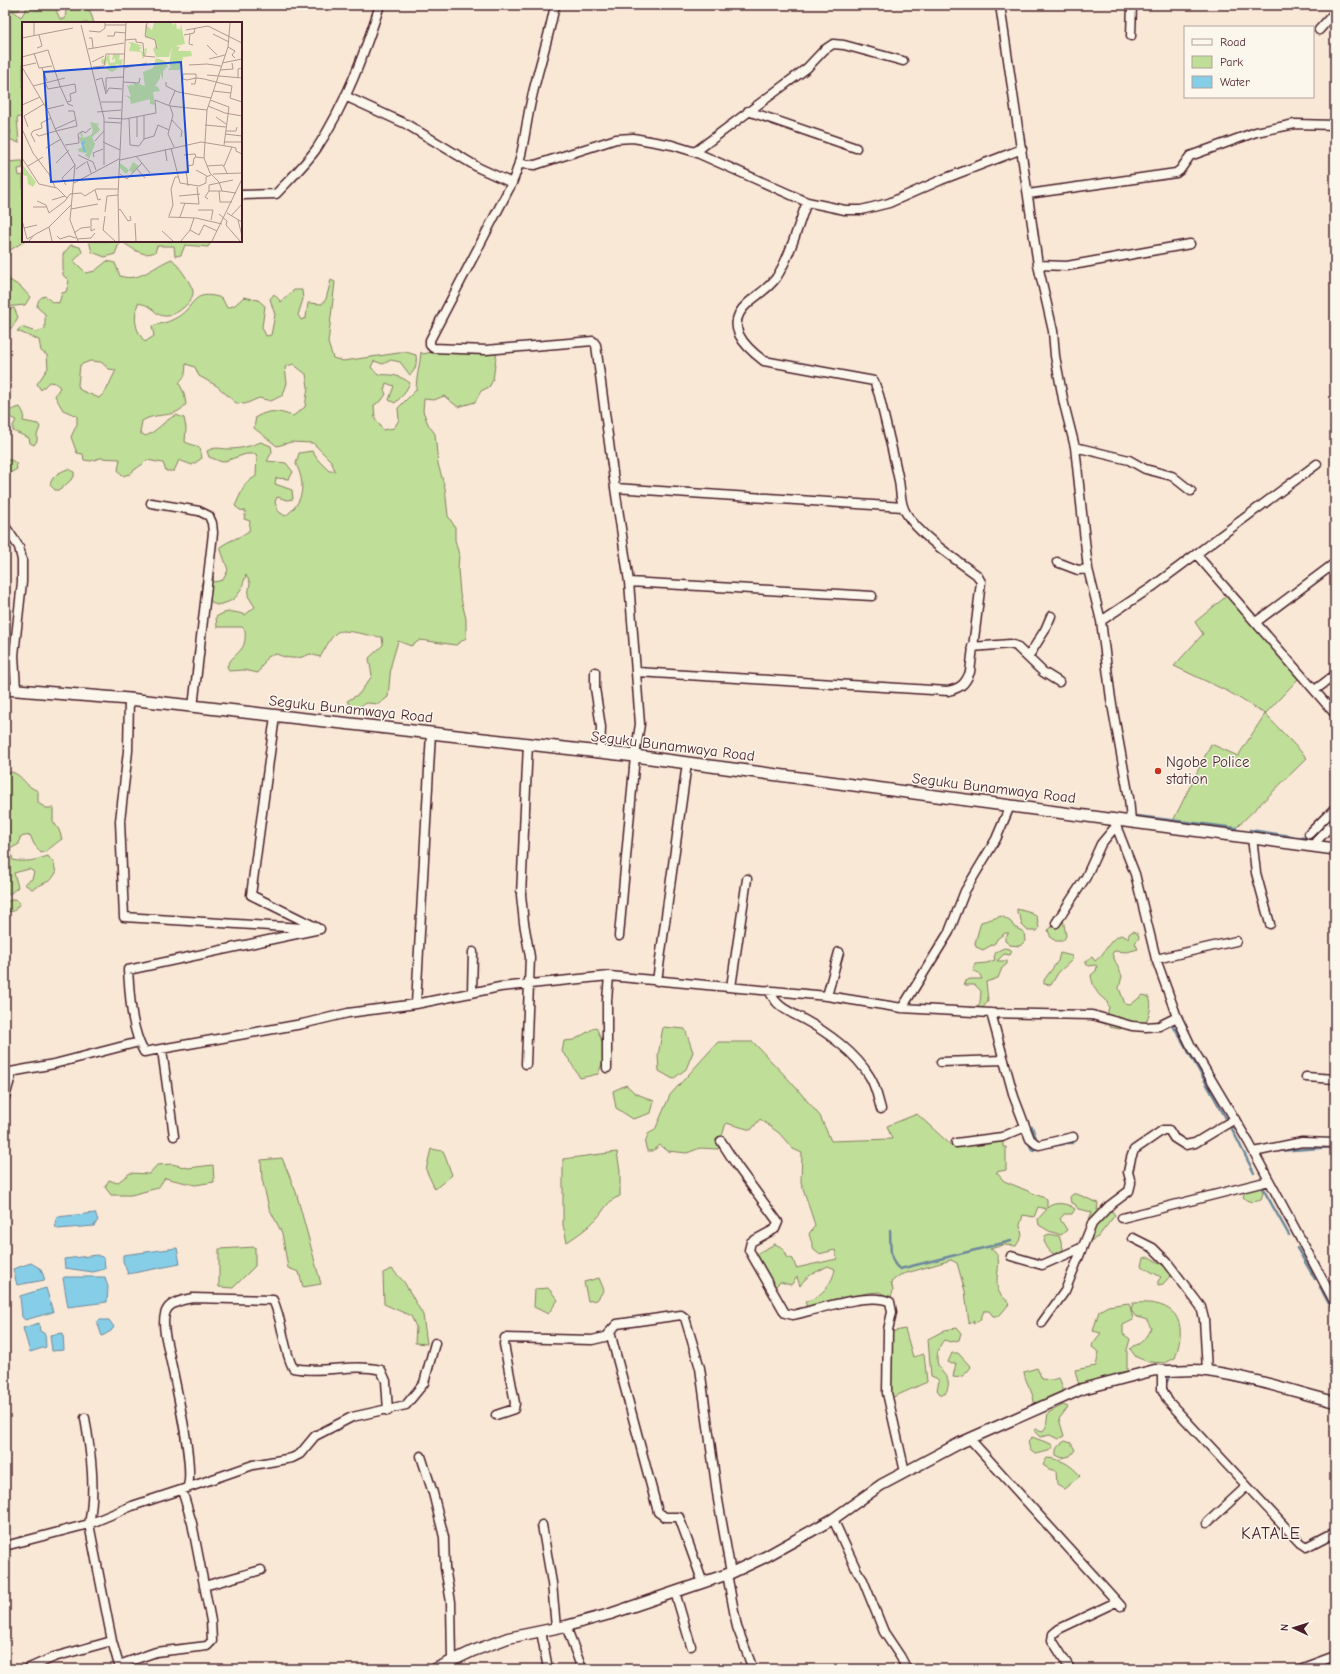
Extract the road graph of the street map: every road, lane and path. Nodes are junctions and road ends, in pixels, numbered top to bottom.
1 (380, 5) edge
2 (555, 5) edge
3 (1000, 5) edge
4 (1132, 5) edge
5 (1335, 12) edge
6 (1319, 30) dead end
7 (1131, 36) dead end
8 (903, 61) dead end
9 (345, 96) junction
10 (748, 111) junction
11 (1335, 125) edge
12 (856, 148) dead end
13 (1022, 149) junction
14 (695, 152) junction
15 (520, 164) junction
16 (512, 183) junction
17 (1028, 194) junction
18 (242, 196) edge
19 (807, 202) junction
20 (1190, 244) dead end
21 (1038, 265) junction
22 (1075, 447) junction
23 (1317, 464) dead end
24 (615, 488) junction
25 (1191, 490) dead end
26 (151, 503) dead end
27 (903, 507) junction
28 (5, 526) edge
29 (1196, 554) junction
30 (1057, 562) dead end
31 (1335, 563) edge
32 (1088, 569) junction
33 (629, 582) junction
34 (872, 596) dead end
35 (1051, 616) dead end
36 (1101, 621) junction
37 (1256, 622) junction
38 (972, 647) junction
39 (1028, 657) junction
40 (595, 672) dead end
41 (637, 672) junction
42 (1335, 675) edge
43 (1059, 682) dead end
44 (10, 690) edge
45 (1315, 690) junction
46 (130, 699) junction
47 (193, 707) junction
48 (1335, 714) edge
49 (275, 716) junction
50 (431, 733) junction
51 (528, 744) junction
52 (600, 752) junction
53 (635, 756) junction
54 (686, 763) junction
55 (1010, 806) junction
56 (1335, 808) edge
57 (1131, 821) junction
58 (1335, 821) edge
59 (1114, 822) junction
60 (1309, 834) dead end
61 (1252, 837) junction
62 (1312, 846) junction
63 (1335, 849) edge
64 (747, 879) dead end
65 (1056, 923) dead end
66 (1270, 924) dead end
67 (320, 929) junction
68 (619, 936) dead end
69 (1236, 941) dead end
70 (473, 952) dead end
71 (839, 952) dead end
72 (1156, 959) junction
73 (609, 976) junction
74 (657, 982) junction
75 (529, 985) junction
76 (731, 987) junction
77 (769, 990) junction
78 (472, 992) junction
79 (827, 996) junction
80 (416, 1004) junction
81 (902, 1008) junction
82 (991, 1013) junction
83 (1177, 1017) junction
84 (139, 1042) junction
85 (162, 1050) junction
86 (1004, 1060) junction
87 (941, 1062) dead end
88 (526, 1064) dead end
89 (607, 1068) dead end
90 (9, 1073) edge
91 (1306, 1077) dead end
92 (1335, 1079) edge
93 (5, 1097) edge
94 (881, 1109) dead end
95 (1235, 1119) junction
96 (1025, 1127) junction
97 (174, 1136) dead end
98 (1073, 1136) dead end
99 (721, 1141) dead end
100 (956, 1143) dead end
101 (1335, 1143) edge
102 (1254, 1152) junction
103 (1269, 1181) junction
104 (1122, 1218) dead end
105 (1133, 1238) dead end
106 (1081, 1248) junction
107 (1011, 1256) dead end
108 (1335, 1303) edge
109 (1042, 1323) dead end
110 (610, 1332) junction
111 (435, 1343) dead end
112 (1162, 1371) junction
113 (1206, 1371) junction
114 (1335, 1402) edge
115 (388, 1411) junction
116 (496, 1415) dead end
117 (85, 1418) dead end
118 (970, 1439) junction
119 (421, 1456) dead end
120 (905, 1472) junction
121 (1247, 1486) junction
122 (184, 1489) junction
123 (833, 1519) junction
124 (1207, 1523) dead end
125 (89, 1524) junction
126 (542, 1525) dead end
127 (1335, 1532) edge
128 (5, 1546) edge
129 (261, 1570) dead end
130 (729, 1573) junction
131 (703, 1584) junction
132 (204, 1586) junction
133 (675, 1592) junction
134 (561, 1627) junction
135 (541, 1631) junction
136 (112, 1641) junction
137 (691, 1646) dead end
138 (1335, 1656) edge
139 (452, 1661) junction
140 (120, 1667) edge
141 (1069, 1667) dead end
142 (27, 1669) edge
143 (435, 1669) edge
144 (548, 1669) edge
145 (582, 1669) edge
146 (753, 1669) edge
147 (907, 1669) edge
148 (1300, 1669) edge

1 - 9 street
2 - 15 street
3 - 13 street
4 - 7 street
5 - 6 street
8 - 10 street
9 - 16 street
9 - 18 street
10 - 12 street
10 - 14 street
11 - 17 street
13 - 17 street
13 - 19 street
14 - 15 street
14 - 19 street
15 - 16 street
16 - 24 street
17 - 21 street
19 - 27 street
20 - 21 street
21 - 22 street
22 - 25 street
22 - 32 street
23 - 29 street
24 - 27 street
24 - 33 street
26 - 47 street
27 - 38 street
28 - 44 street
29 - 36 street
29 - 37 street
30 - 32 street
31 - 37 street
32 - 36 street
33 - 34 street
33 - 41 street
35 - 39 street
36 - 57 street
37 - 45 street
38 - 39 street
38 - 41 street
39 - 43 street
40 - 52 street
41 - 53 street
42 - 45 street
44 - 46 main road, Seguku Bunamwaya Road
45 - 48 street
46 - 47 main road, Seguku Bunamwaya Road
46 - 67 street
47 - 49 main road, Seguku Bunamwaya Road
49 - 50 main road, Seguku Bunamwaya Road
49 - 67 street
50 - 51 main road, Seguku Bunamwaya Road
50 - 80 street
51 - 52 main road, Seguku Bunamwaya Road
51 - 75 street
52 - 53 main road, Seguku Bunamwaya Road
53 - 54 main road, Seguku Bunamwaya Road
53 - 68 street
54 - 55 main road, Seguku Bunamwaya Road
54 - 74 street
55 - 59 main road, Seguku Bunamwaya Road
55 - 81 street
56 - 60 street
57 - 59 main road, Seguku Bunamwaya Road
57 - 61 main road, Seguku Bunamwaya Road
58 - 62 street
59 - 65 street
59 - 72 street
61 - 62 main road, Seguku Bunamwaya Road
61 - 66 street
62 - 63 main road, Seguku Bunamwaya Road
64 - 76 street
67 - 84 street
69 - 72 street
70 - 78 street
71 - 79 street
72 - 83 street
73 - 74 street
73 - 75 street
73 - 89 street
74 - 76 street
75 - 78 street
75 - 88 street
76 - 77 street
77 - 79 street
77 - 94 street
78 - 80 street
79 - 81 street
80 - 85 street
81 - 82 street
82 - 83 street
82 - 86 street
83 - 95 street
84 - 85 street
84 - 90 street
85 - 97 street
86 - 87 street
86 - 96 street
90 - 93 street
91 - 92 street
95 - 102 street
95 - 106 street
96 - 98 street
96 - 100 street
99 - 120 street
101 - 102 street
102 - 103 street
103 - 104 street
103 - 108 street
105 - 113 street
106 - 107 street
106 - 109 street
110 - 116 street
110 - 130 street
110 - 131 street
111 - 115 street
112 - 113 street
112 - 118 street
112 - 121 street
113 - 114 street
115 - 122 street
115 - 122 street
117 - 125 street
118 - 120 street
118 - 141 street
119 - 139 street
120 - 123 street
121 - 124 street
121 - 127 street
122 - 125 street
122 - 132 street
123 - 130 street
123 - 147 street
125 - 128 street
125 - 136 street
126 - 134 street
129 - 132 street
130 - 131 street
130 - 146 street
131 - 133 street
132 - 140 street
133 - 134 street
133 - 137 street
134 - 135 street
134 - 145 street
135 - 139 street
135 - 144 street
136 - 140 street
136 - 142 street
138 - 148 street
139 - 143 street

